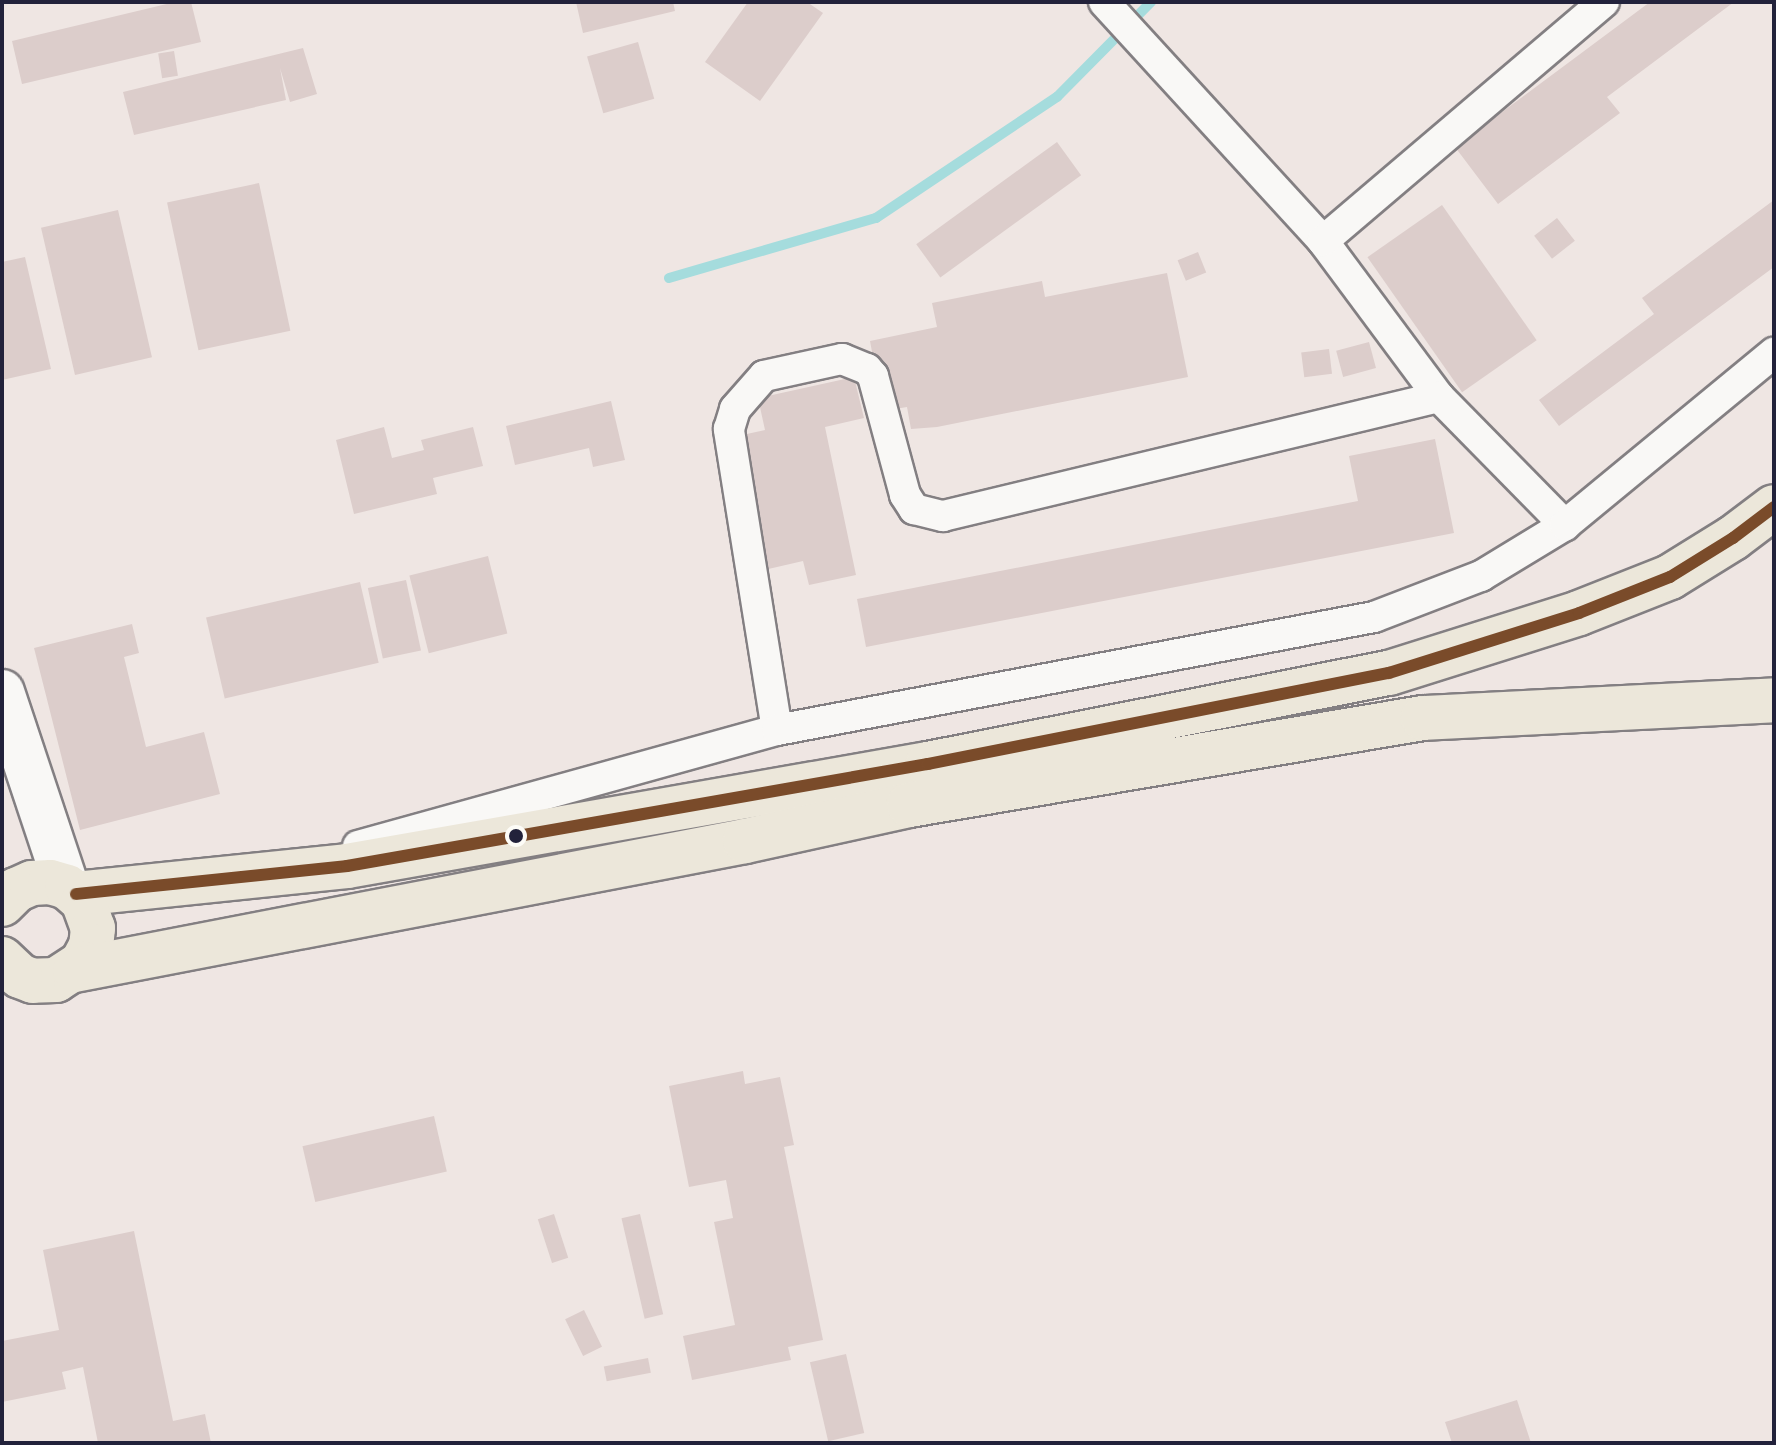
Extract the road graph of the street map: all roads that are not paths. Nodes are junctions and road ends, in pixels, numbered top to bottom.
1 (1604, 2) edge
2 (1108, 9) edge
3 (1323, 241) junction
4 (1774, 353) edge
5 (1439, 397) junction
6 (1774, 507) edge
7 (1565, 525) junction
8 (2, 692) edge
9 (1774, 700) edge
10 (777, 730) junction
11 (241, 878) junction
12 (71, 890) junction
13 (2, 902) edge
14 (75, 970) junction
15 (12, 977) edge

1 - 3 street
2 - 3 street
3 - 5 street
4 - 7 street
5 - 7 street
5 - 10 street
6 - 11 highway
7 - 10 street
8 - 12 street
9 - 14 highway
10 - 11 street
11 - 12 highway
12 - 13 highway
12 - 14 highway
14 - 15 highway

